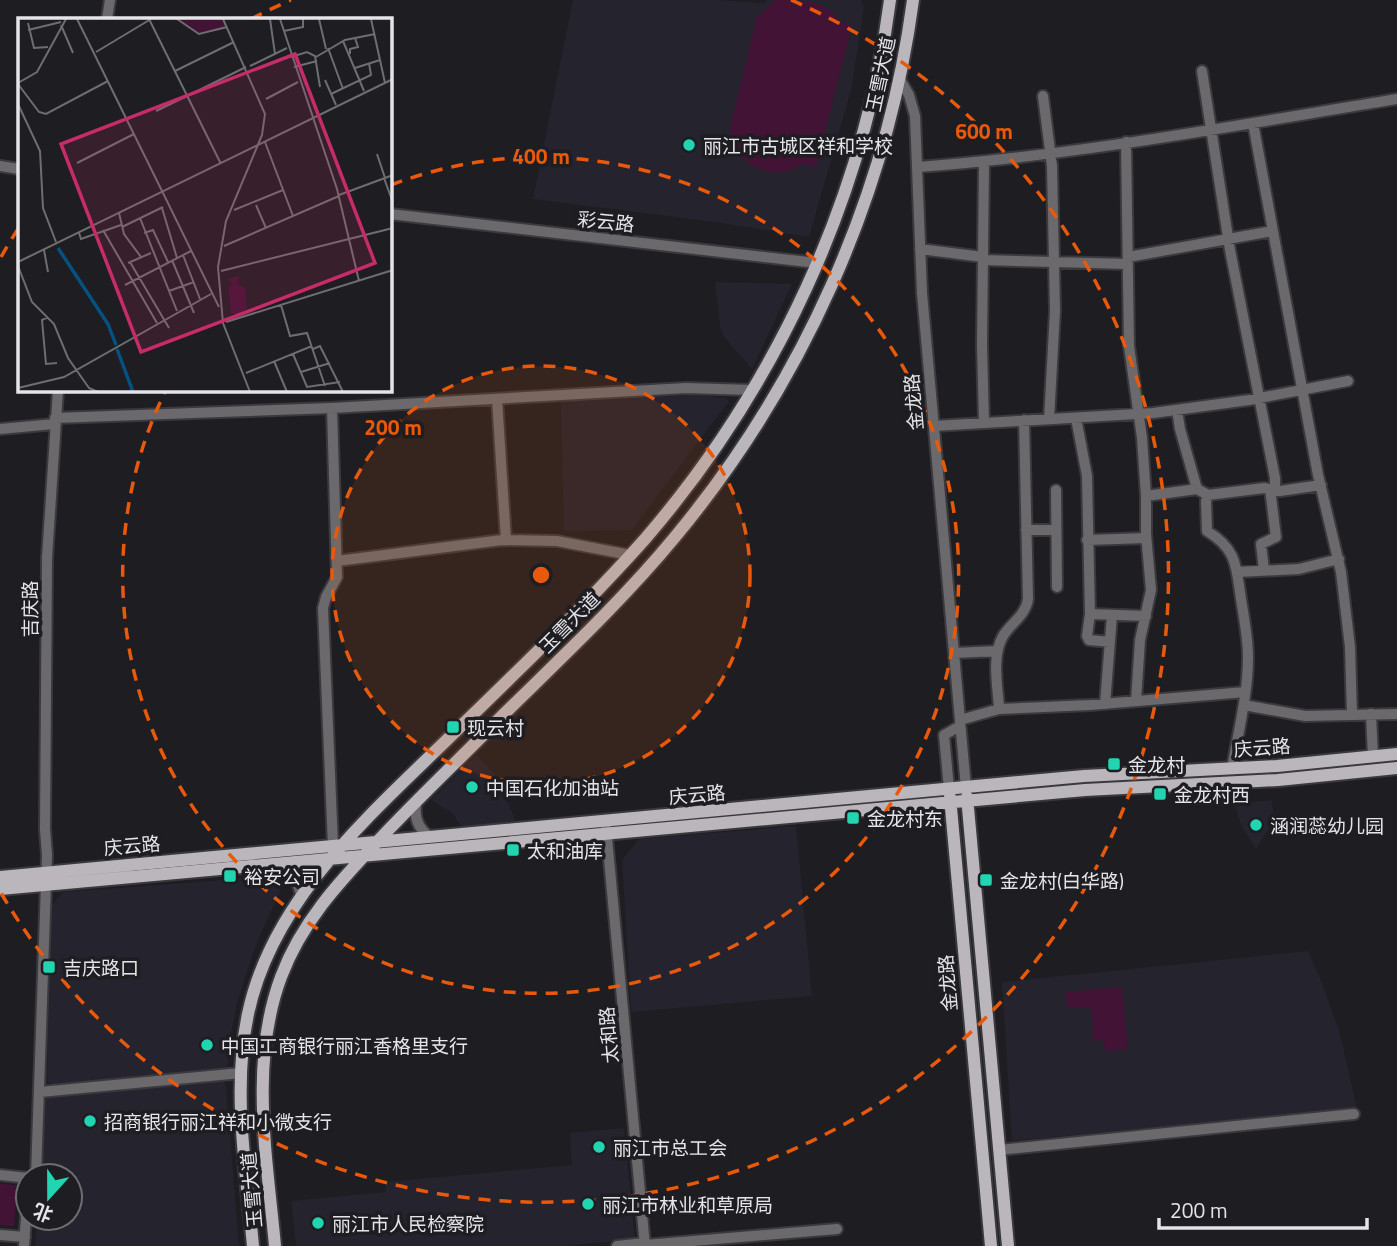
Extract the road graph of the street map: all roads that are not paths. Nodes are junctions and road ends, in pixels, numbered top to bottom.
1 (110, 0) edge
2 (890, 0) edge
3 (912, 0) edge
4 (107, 18) edge
5 (1202, 71) dead end
6 (900, 78) junction
7 (1043, 96) dead end
8 (1397, 99) edge
9 (1253, 123) junction
10 (1210, 130) junction
11 (1126, 142) junction
12 (1050, 153) junction
13 (984, 162) junction
14 (0, 166) edge
15 (918, 167) junction
16 (18, 169) edge
17 (392, 214) edge
18 (1273, 231) junction
19 (1228, 239) junction
20 (920, 249) junction
21 (983, 258) junction
22 (1128, 260) junction
23 (1054, 262) junction
24 (817, 263) junction
25 (1348, 381) dead end
26 (753, 390) junction
27 (1303, 390) junction
28 (58, 392) edge
29 (498, 398) junction
30 (1260, 398) junction
31 (332, 408) junction
32 (1177, 410) junction
33 (1138, 414) junction
34 (1076, 418) junction
35 (1049, 419) junction
36 (55, 421) junction
37 (1024, 421) junction
38 (984, 423) junction
39 (934, 426) junction
40 (0, 429) edge
41 (1321, 485) junction
42 (1056, 489) dead end
43 (1197, 489) junction
44 (1273, 490) junction
45 (1208, 495) junction
46 (1146, 496) junction
47 (1026, 530) junction
48 (1056, 530) junction
49 (1146, 538) junction
50 (506, 540) junction
51 (1087, 540) junction
52 (630, 555) junction
53 (1339, 559) junction
54 (337, 561) junction
55 (1264, 570) junction
56 (1237, 572) junction
57 (1057, 587) dead end
58 (1090, 614) junction
59 (1112, 615) junction
60 (1146, 616) junction
61 (1110, 642) junction
62 (997, 651) junction
63 (954, 653) junction
64 (1245, 692) junction
65 (1136, 701) junction
66 (1105, 704) junction
67 (1244, 705) junction
68 (999, 709) junction
69 (1371, 714) junction
70 (1397, 714) edge
71 (1352, 715) junction
72 (960, 723) junction
73 (1397, 754) edge
74 (1373, 757) junction
75 (1397, 768) edge
76 (1232, 769) junction
77 (966, 788) junction
78 (949, 789) junction
79 (417, 800) junction
80 (967, 802) junction
81 (950, 803) junction
82 (606, 821) junction
83 (607, 835) junction
84 (430, 837) junction
85 (377, 842) junction
86 (338, 846) junction
87 (362, 858) junction
88 (330, 860) junction
89 (281, 865) junction
90 (0, 877) edge
91 (43, 880) junction
92 (0, 889) edge
93 (301, 894) junction
94 (241, 1073) junction
95 (40, 1092) junction
96 (1354, 1114) dead end
97 (999, 1150) junction
98 (29, 1162) edge
99 (37, 1162) edge
100 (836, 1229) dead end
101 (0, 1235) edge
102 (27, 1243) edge
103 (645, 1245) edge
104 (253, 1246) edge
105 (275, 1246) edge
106 (617, 1246) edge
107 (991, 1246) edge
108 (1008, 1246) edge

1 - 4 street
2 - 24 main road, 玉雪大道
3 - 6 main road, 玉雪大道
5 - 10 street
6 - 15 street, 金龙路
6 - 79 main road, 玉雪大道
7 - 12 street
8 - 9 street
9 - 10 street
9 - 18 street
10 - 11 street
10 - 19 street
11 - 12 street
11 - 22 street
12 - 13 street
12 - 23 street
13 - 15 street
13 - 21 street
14 - 16 street
15 - 20 street, 金龙路
17 - 24 street, 彩云路
18 - 19 street
18 - 27 street
19 - 22 street
19 - 30 street
20 - 21 street
20 - 39 street, 金龙路
21 - 23 street
21 - 38 street
22 - 23 street
22 - 33 street
23 - 35 street
24 - 26 main road, 玉雪大道
25 - 27 street
26 - 29 street
26 - 52 main road, 玉雪大道
27 - 30 street
27 - 41 street
28 - 36 street, 吉庆路
29 - 31 street
29 - 50 street
30 - 32 street
30 - 44 street
31 - 36 street
31 - 54 street
32 - 33 street
32 - 43 street
33 - 34 street
33 - 46 street
34 - 35 street
34 - 51 street
35 - 37 street
36 - 40 street
36 - 91 street, 吉庆路
37 - 38 street
37 - 47 street
38 - 39 street
39 - 63 street, 金龙路
41 - 44 street
41 - 53 street
42 - 48 street
43 - 45 street
43 - 46 street
44 - 45 street
44 - 55 street
45 - 56 street
46 - 49 street
47 - 48 street
47 - 62 street
48 - 57 street
49 - 51 street
49 - 60 street
50 - 52 street
50 - 54 street
51 - 58 street
52 - 86 main road, 玉雪大道
53 - 55 street
53 - 71 street
54 - 86 street
55 - 56 street
56 - 64 street
58 - 59 street
58 - 61 street
59 - 60 street
59 - 61 street
60 - 65 street
61 - 66 street
62 - 63 street
62 - 68 street
63 - 72 street, 金龙路
64 - 65 street
64 - 67 street
65 - 66 street
66 - 68 street
67 - 71 street
67 - 76 street
68 - 72 street
69 - 70 street
69 - 71 street
69 - 74 street
72 - 77 street, 金龙路
72 - 78 street, 金龙路
73 - 74 main road, 庆云路
74 - 76 main road, 庆云路
75 - 80 main road, 庆云路
76 - 77 main road, 庆云路
77 - 78 main road, 庆云路
77 - 80 main road, 金龙路
78 - 81 main road, 金龙路
78 - 82 main road, 庆云路
79 - 84 street
79 - 85 main road, 玉雪大道
80 - 81 main road, 庆云路
80 - 97 main road, 金龙路
81 - 83 main road, 庆云路
81 - 107 main road, 金龙路
82 - 83 street, 太和路
82 - 84 main road, 庆云路
83 - 87 main road, 庆云路
83 - 103 street, 太和路
84 - 85 main road, 庆云路
85 - 86 main road, 庆云路
85 - 87 main road, 玉雪大道
86 - 88 main road, 玉雪大道
86 - 91 main road, 庆云路
87 - 88 main road, 庆云路
87 - 105 main road, 玉雪大道
88 - 89 main road, 庆云路
88 - 93 main road, 玉雪大道
89 - 91 main road, 庆云路
89 - 93 street
90 - 91 main road, 庆云路
91 - 92 main road, 庆云路
91 - 95 street, 吉庆路
91 - 98 street, 吉庆路
93 - 94 main road, 玉雪大道
94 - 95 street
94 - 104 main road, 玉雪大道
95 - 99 street, 吉庆路
96 - 97 street
97 - 108 main road, 金龙路
100 - 103 street
101 - 102 street
103 - 106 street

